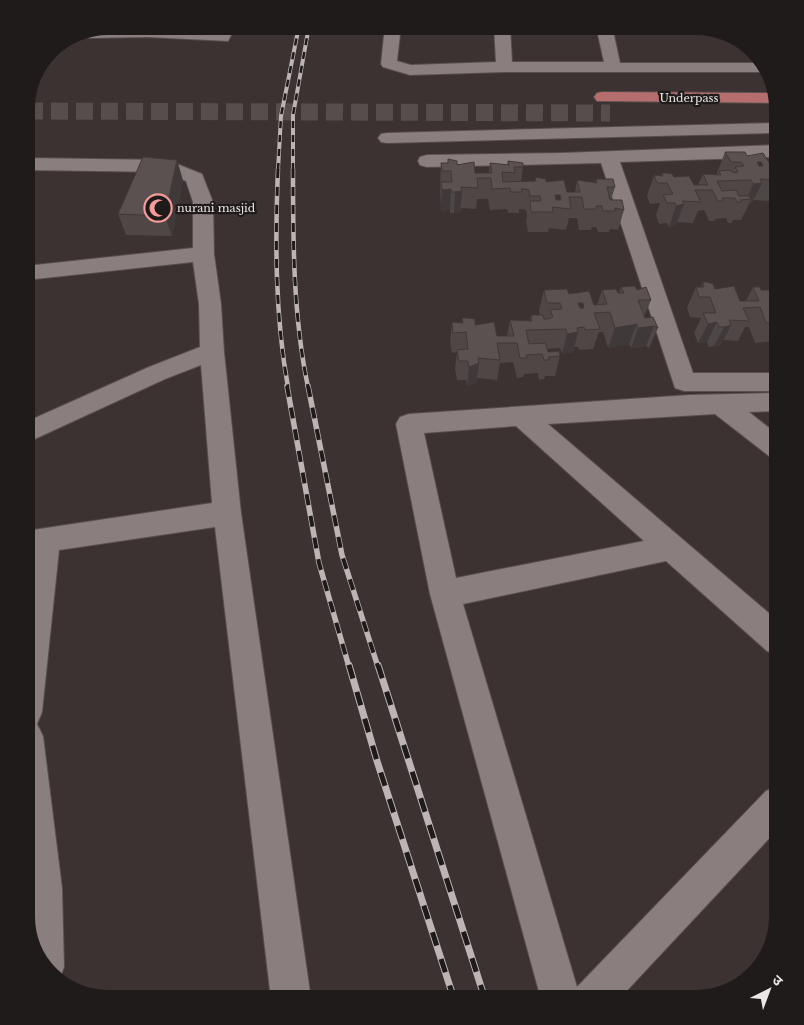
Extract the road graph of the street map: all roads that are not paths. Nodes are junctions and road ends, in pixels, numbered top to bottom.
1 (184, 35) edge
2 (224, 35) edge
3 (392, 35) edge
4 (502, 35) edge
5 (606, 35) edge
6 (504, 67) junction
7 (756, 67) edge
8 (613, 68) junction
9 (768, 98) edge
10 (769, 114) edge
11 (769, 128) edge
12 (681, 132) junction
13 (386, 138) dead end
14 (769, 151) edge
15 (691, 154) junction
16 (610, 158) junction
17 (426, 161) dead end
18 (35, 164) edge
19 (204, 254) junction
20 (35, 272) edge
21 (212, 352) junction
22 (769, 382) edge
23 (769, 402) edge
24 (720, 404) junction
25 (521, 416) junction
26 (35, 429) edge
27 (769, 441) edge
28 (227, 513) junction
29 (36, 542) edge
30 (669, 548) junction
31 (35, 559) edge
32 (445, 594) junction
33 (769, 633) edge
34 (35, 812) edge
35 (769, 812) edge
36 (45, 953) edge
37 (290, 990) edge
38 (558, 990) edge
39 (601, 990) edge

1 - 2 street
3 - 6 street
4 - 6 street
5 - 8 street
6 - 8 street
7 - 8 street
9 - 10 main road, Underpass
11 - 12 street
12 - 13 street
12 - 15 street
14 - 15 street
15 - 16 street
16 - 17 street
16 - 22 street
18 - 19 street
19 - 20 street
19 - 21 street
21 - 26 street
21 - 28 street
23 - 24 street
24 - 25 street
24 - 27 street
25 - 30 street
25 - 32 street
28 - 29 street
28 - 37 street
29 - 31 street
30 - 32 street
30 - 33 street
32 - 38 street
34 - 36 street
35 - 39 street

